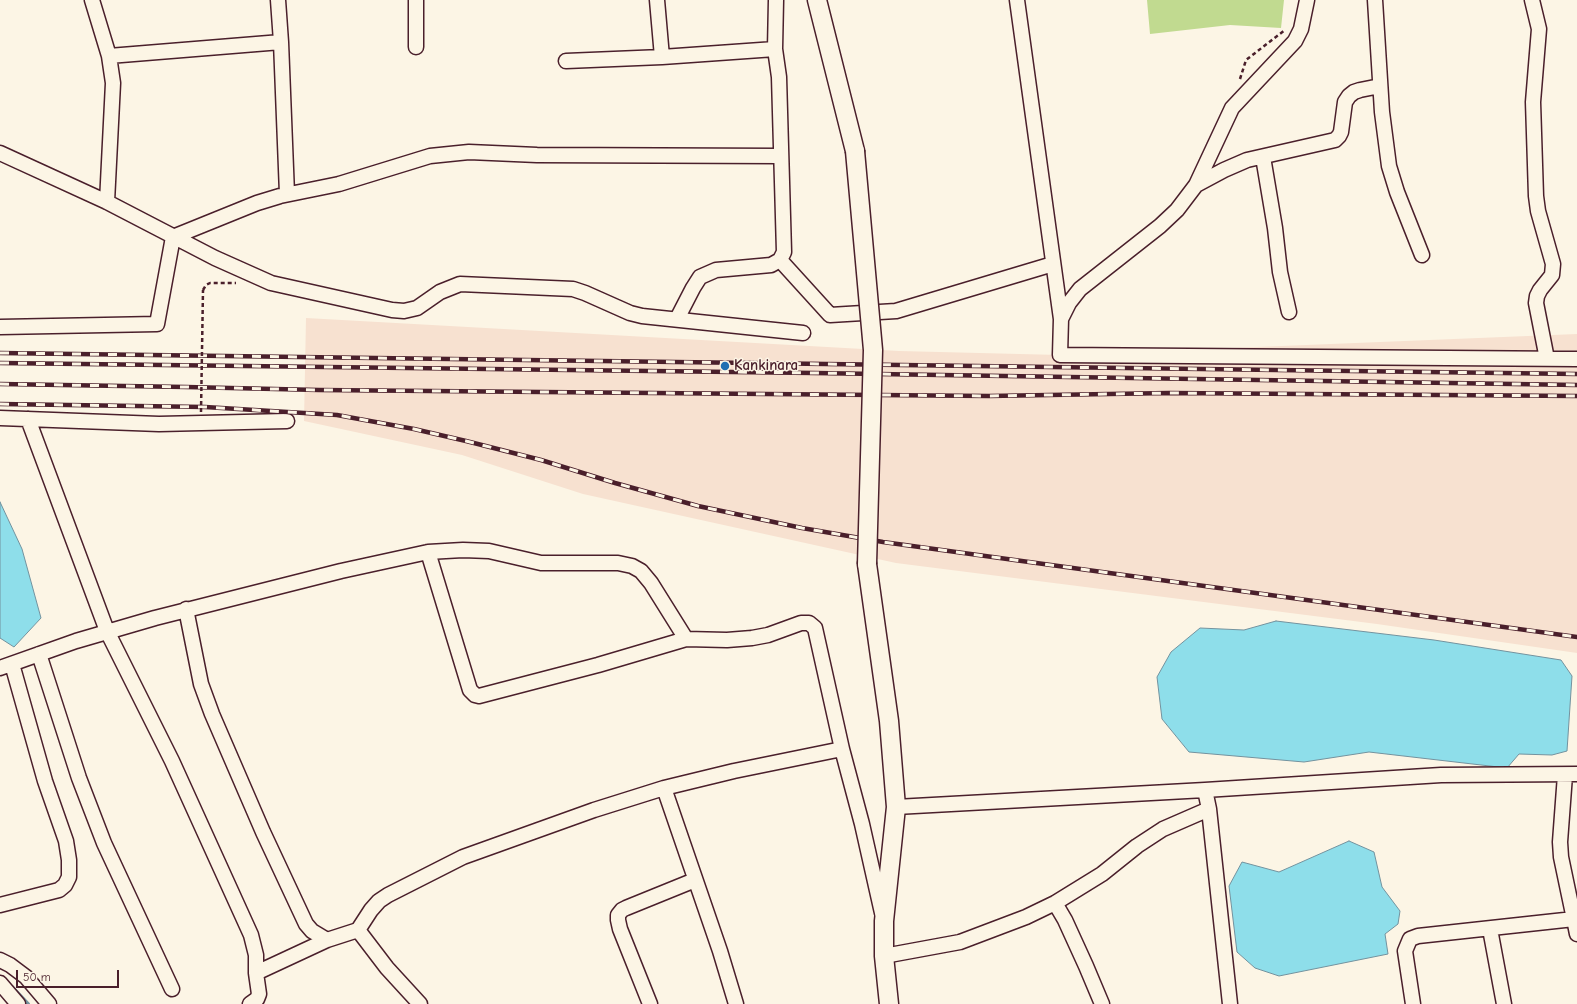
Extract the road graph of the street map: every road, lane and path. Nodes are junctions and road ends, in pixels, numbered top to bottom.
1 (92, 0) edge
2 (278, 0) edge
3 (416, 0) edge
4 (658, 0) edge
5 (776, 0) edge
6 (817, 0) edge
7 (1017, 0) edge
8 (1307, 0) edge
9 (1375, 0) edge
10 (1532, 0) edge
11 (281, 42) junction
12 (416, 47) dead end
13 (775, 49) junction
14 (109, 56) junction
15 (662, 57) junction
16 (566, 61) dead end
17 (1380, 86) junction
18 (0, 153) edge
19 (781, 156) junction
20 (1262, 157) junction
21 (1196, 185) junction
22 (287, 194) junction
23 (107, 202) junction
24 (173, 237) junction
25 (1422, 255) dead end
26 (780, 260) junction
27 (1053, 264) junction
28 (203, 290) dead end
29 (1289, 312) dead end
30 (677, 319) junction
31 (1061, 319) junction
32 (0, 327) edge
33 (803, 333) dead end
34 (1546, 359) junction
35 (1577, 359) edge
36 (201, 412) dead end
37 (0, 418) edge
38 (28, 420) junction
39 (287, 421) dead end
40 (428, 552) junction
41 (186, 609) junction
42 (107, 631) junction
43 (686, 639) junction
44 (39, 654) junction
45 (6, 666) edge
46 (842, 749) junction
47 (1571, 775) edge
48 (664, 788) junction
49 (1205, 790) junction
50 (896, 807) junction
51 (1209, 809) junction
52 (695, 880) junction
53 (1054, 902) junction
54 (0, 905) edge
55 (1574, 919) junction
56 (884, 921) junction
57 (1490, 929) junction
58 (358, 930) junction
59 (1577, 934) edge
60 (327, 940) junction
61 (884, 956) junction
62 (0, 960) edge
63 (256, 973) junction
64 (0, 983) edge
65 (172, 989) dead end
66 (413, 1002) edge
67 (18, 1004) edge
68 (49, 1004) edge
69 (250, 1004) edge
70 (650, 1004) edge
71 (736, 1004) edge
72 (889, 1004) edge
73 (1102, 1004) edge
74 (1230, 1004) edge
75 (1413, 1004) edge
76 (1504, 1004) edge

1 - 14 street
2 - 11 street
3 - 12 street
4 - 15 street
5 - 13 street
6 - 50 main road, bridge
7 - 27 street
8 - 21 street
9 - 17 street
10 - 34 street
11 - 14 street
11 - 22 street
13 - 15 street
13 - 19 street
14 - 23 street
15 - 16 street
17 - 20 street
17 - 25 street
18 - 23 street
19 - 22 street
19 - 26 street
20 - 21 street
20 - 29 street
21 - 31 street
22 - 24 street
23 - 24 street
24 - 30 street
24 - 32 street
26 - 27 street
26 - 30 street
27 - 31 street
28 - 36 path, bridge
30 - 33 street
31 - 34 street
34 - 35 street
37 - 38 street
38 - 39 street
38 - 42 street
40 - 41 street
40 - 43 street
40 - 43 street
41 - 42 street
41 - 60 street
42 - 44 street
42 - 63 street
43 - 46 street
44 - 45 street
44 - 65 street
45 - 54 street
46 - 48 street
46 - 56 street
47 - 49 street
47 - 55 street
48 - 52 street
48 - 58 street
49 - 50 street
49 - 51 street
50 - 56 main road
51 - 53 street
51 - 74 street
52 - 70 street
52 - 71 street
53 - 61 street
53 - 73 street
55 - 57 street
55 - 59 street
56 - 61 main road
57 - 75 street
57 - 76 street
58 - 60 street
58 - 66 street
60 - 63 street
61 - 72 main road
62 - 68 street
63 - 69 street
64 - 67 street

